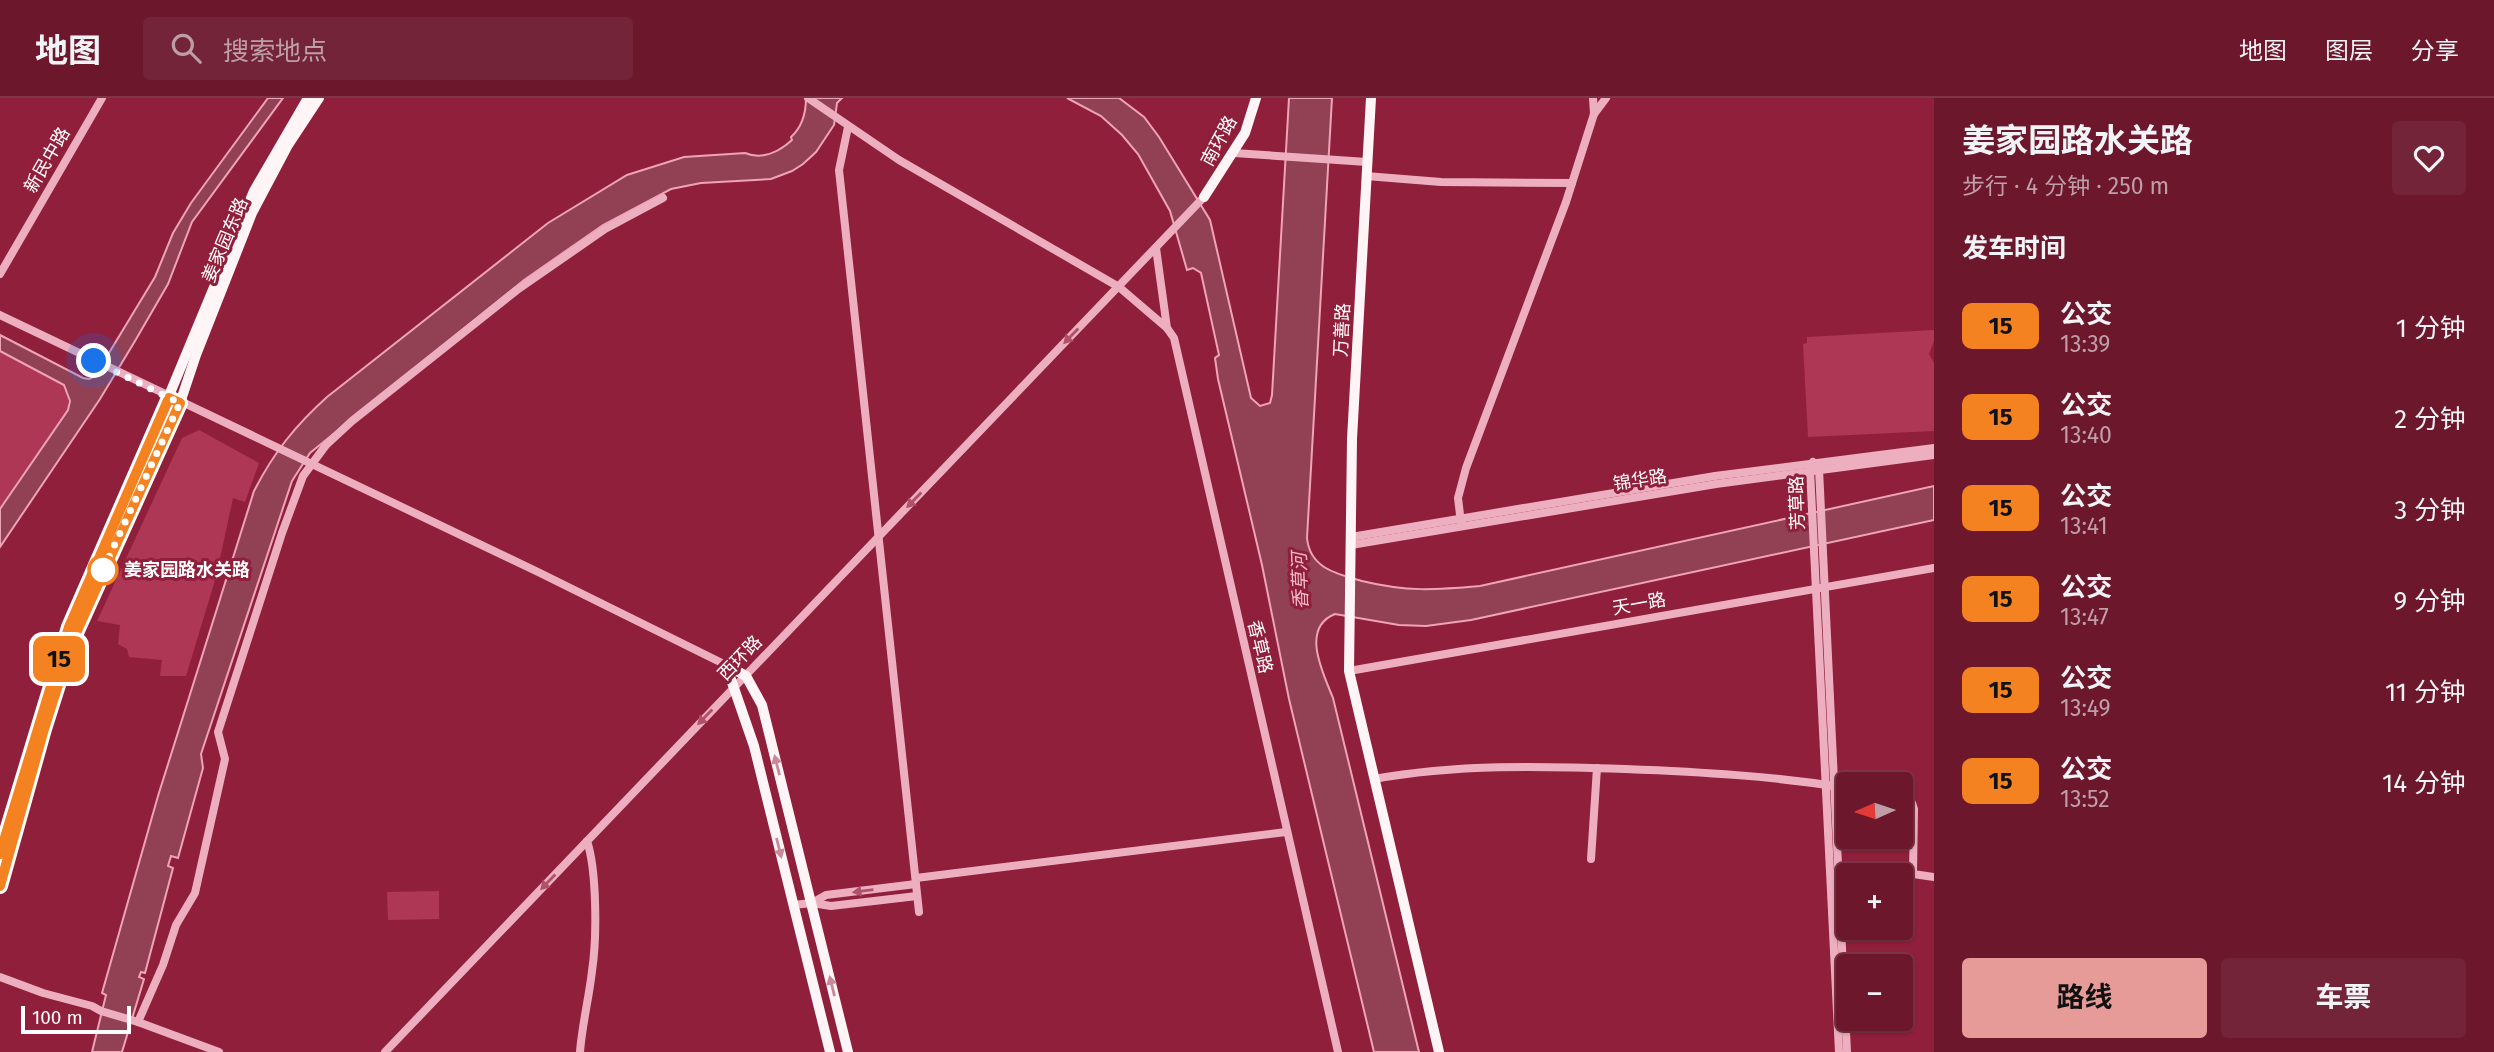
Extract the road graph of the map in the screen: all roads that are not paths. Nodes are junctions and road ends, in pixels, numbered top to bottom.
1 (102, 98) edge
2 (308, 98) edge
3 (319, 98) edge
4 (808, 98) edge
5 (1256, 98) edge
6 (1371, 98) edge
7 (1593, 98) edge
8 (1606, 98) edge
9 (1594, 114) junction
10 (848, 127) junction
11 (1234, 153) junction
12 (1367, 162) junction
13 (1366, 176) junction
14 (1572, 183) junction
15 (1204, 197) joint
16 (663, 198) dead end
17 (1156, 248) junction
18 (0, 274) edge
19 (1119, 287) junction
20 (0, 315) edge
21 (1167, 328) junction
22 (169, 398) junction
23 (180, 403) junction
24 (1934, 448) edge
25 (1934, 455) edge
26 (308, 463) junction
27 (1814, 467) junction
28 (1461, 522) junction
29 (880, 535) junction
30 (1351, 541) junction
31 (1934, 568) edge
32 (1820, 588) junction
33 (726, 665) junction
34 (1349, 671) junction
35 (746, 676) junction
36 (735, 687) junction
37 (1597, 768) junction
38 (1374, 779) junction
39 (1830, 785) junction
40 (1836, 786) edge
41 (1913, 806) edge
42 (1286, 832) junction
43 (587, 841) junction
44 (0, 854) edge
45 (1591, 859) dead end
46 (1837, 863) edge
47 (1913, 874) joint
48 (1934, 877) edge
49 (916, 881) junction
50 (0, 886) edge
51 (917, 896) junction
52 (811, 903) junction
53 (793, 905) junction
54 (919, 912) dead end
55 (1841, 940) edge
56 (0, 977) edge
57 (138, 1022) junction
58 (219, 1052) edge
59 (385, 1052) edge
60 (580, 1052) edge
61 (830, 1052) edge
62 (848, 1052) edge
63 (1338, 1052) edge
64 (1439, 1052) edge
65 (1839, 1052) edge
66 (1847, 1052) edge

1 - 18 street, 新民中路
2 - 22 main road, 姜家园东路
3 - 23 main road, 姜家园东路
4 - 10 street
5 - 11 main road, 南环路
6 - 12 main road, 万善路
7 - 9 street
8 - 9 street
9 - 14 street
10 - 19 street
10 - 29 street
11 - 12 street
11 - 15 main road, 南环路
12 - 13 main road, 万善路
13 - 14 street
13 - 30 main road, 万善路
14 - 28 street
15 - 17 street
16 - 26 street
17 - 19 street
17 - 21 street, 香草路
19 - 21 street
19 -> 29 street, 西环路
20 - 22 street
21 - 42 street, 香草路
22 - 23 street
22 - 44 main road, 姜家园东路
23 - 26 street
23 - 50 main road, 姜家园东路
24 - 27 street, 锦华路
25 - 27 street, 锦华路
26 - 33 street
26 - 57 street
27 - 28 street, 锦华路
27 - 32 street, 芳草路
28 - 30 street, 锦华路
29 - 35 street, 西环路
29 - 49 street
30 - 34 main road, 万善路
31 - 32 street, 天一路
32 - 34 street, 天一路
32 - 39 street, 芳草路
33 - 35 main road
33 - 36 main road
34 - 38 main road, 万善路
35 - 36 street, 西环路
52 -> 35 main road
36 -> 43 street, 西环路
36 -> 53 main road
37 - 38 street
37 - 39 street
37 - 45 street
38 - 64 main road, 万善路
39 - 40 street
39 - 46 street, 芳草路
39 - 65 street, 芳草路
41 - 47 street
42 - 49 street
42 - 63 street, 香草路
43 -> 59 street, 西环路
43 - 60 street
47 - 48 street
49 - 51 street
49 -> 52 street
51 - 52 street
51 - 54 street
52 - 53 street
62 -> 52 main road
53 - 61 main road
55 - 66 street, 芳草路
56 - 57 street
57 - 58 street

